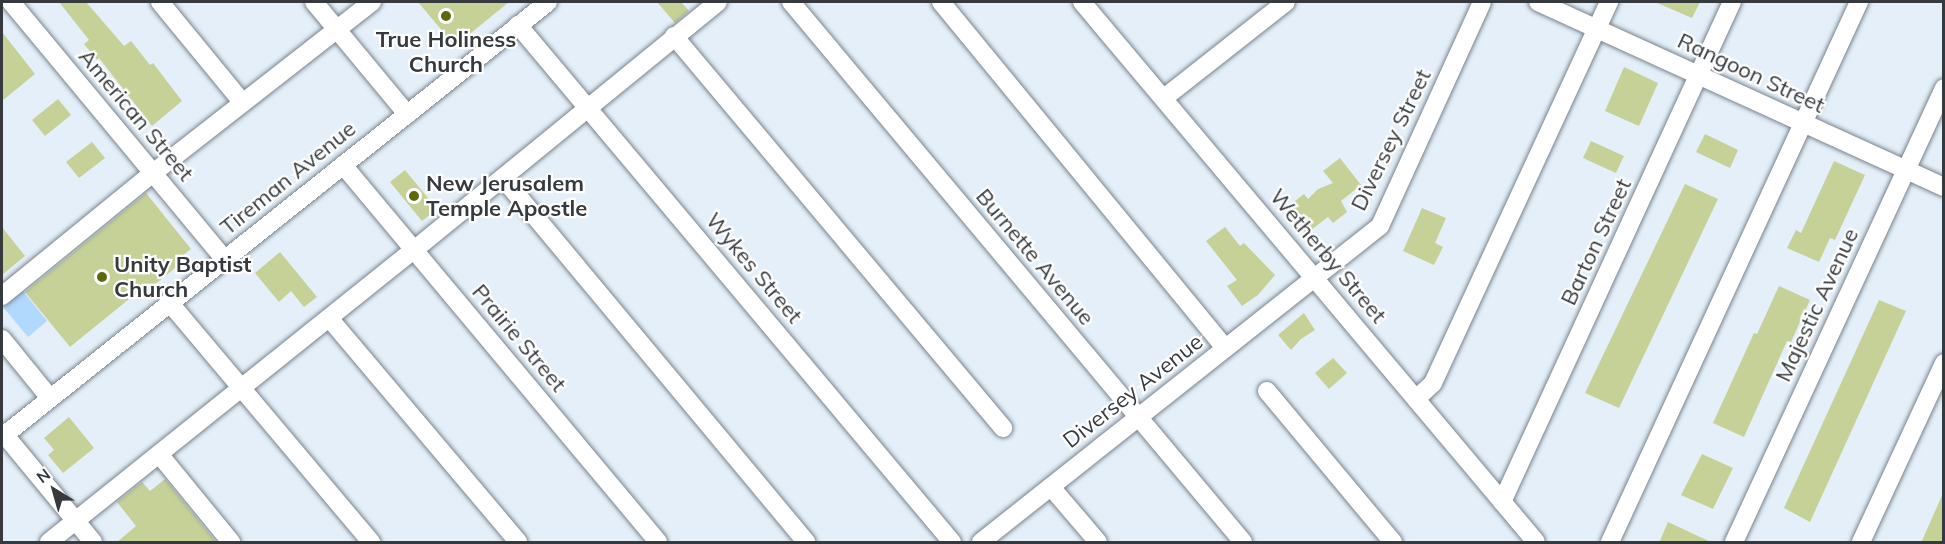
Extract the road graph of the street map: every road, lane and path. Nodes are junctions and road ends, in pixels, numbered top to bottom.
1 (11, 2) edge
2 (160, 2) edge
3 (314, 2) edge
4 (372, 2) edge
5 (548, 2) edge
6 (718, 2) edge
7 (790, 2) edge
8 (941, 2) edge
9 (1286, 2) edge
10 (1482, 2) edge
11 (1538, 2) edge
12 (1609, 2) edge
13 (1732, 2) edge
14 (1859, 2) edge
15 (1093, 5) edge
16 (518, 25) junction
17 (1597, 28) junction
18 (337, 29) junction
19 (674, 36) junction
20 (1698, 76) junction
21 (1944, 88) edge
22 (1164, 98) junction
23 (242, 102) junction
24 (589, 108) junction
25 (407, 114) junction
26 (1803, 124) junction
27 (343, 165) junction
28 (1905, 171) junction
29 (153, 173) junction
30 (503, 178) junction
31 (1944, 187) edge
32 (414, 250) junction
33 (224, 259) junction
34 (1314, 278) junction
35 (2, 296) edge
36 (169, 302) junction
37 (329, 318) junction
38 (2, 339) edge
39 (1225, 348) junction
40 (1944, 363) edge
41 (241, 387) junction
42 (1267, 391) dead end
43 (50, 398) junction
44 (1416, 399) junction
45 (1138, 418) junction
46 (1003, 428) dead end
47 (3, 436) edge
48 (159, 454) junction
49 (1051, 487) junction
50 (1502, 502) junction
51 (75, 521) junction
52 (49, 543) edge
53 (93, 543) edge
54 (231, 543) edge
55 (371, 543) edge
56 (518, 543) edge
57 (658, 543) edge
58 (806, 543) edge
59 (952, 543) edge
60 (981, 543) edge
61 (1098, 543) edge
62 (1243, 543) edge
63 (1393, 543) edge
64 (1536, 543) edge
65 (1610, 543) edge
66 (1734, 543) edge
67 (1861, 543) edge

1 - 29 street, American Street
2 - 23 street
3 - 18 street
4 - 18 street
5 - 16 street, Tireman Avenue
6 - 19 street
7 - 45 street, Burnette Avenue
8 - 39 street
9 - 22 street
10 - 34 street, Diversey Street
11 - 17 street, Rangoon Street
12 - 17 street
13 - 20 street, Barton Street
14 - 26 street
15 - 22 street, Wetherby Street
16 - 24 street, Wykes Street
16 - 25 street, Tireman Avenue
17 - 20 street, Rangoon Street
17 - 44 street
18 - 23 street
18 - 25 street
19 - 24 street
19 - 46 street
20 - 26 street, Rangoon Street
20 - 50 street, Barton Street
21 - 28 street, Majestic Avenue
22 - 34 street, Wetherby Street
23 - 29 street
24 - 30 street
24 - 59 street, Wykes Street
25 - 27 street, Tireman Avenue
26 - 28 street, Rangoon Street
26 - 65 street
27 - 32 street, Prairie Street
27 - 33 street, Tireman Avenue
28 - 31 street, Rangoon Street
28 - 66 street, Majestic Avenue
29 - 33 street, American Street
29 - 35 street
30 - 32 street
30 - 58 street
32 - 37 street
32 - 57 street, Prairie Street
33 - 36 street, Tireman Avenue
34 - 39 street, Diversey Avenue
34 - 44 street, Wetherby Street
36 - 41 street
36 - 43 street, Tireman Avenue
37 - 41 street
37 - 56 street
38 - 43 street
39 - 45 street, Diversey Avenue
40 - 67 street
41 - 48 street
41 - 55 street
42 - 63 street
43 - 47 street, Tireman Avenue
44 - 50 street, Wetherby Street
45 - 49 street, Diversey Avenue
45 - 62 street, Burnette Avenue
47 - 51 street
48 - 51 street
48 - 54 street
49 - 60 street, Diversey Avenue
49 - 61 street
50 - 64 street, Wetherby Street
51 - 52 street
51 - 53 street

